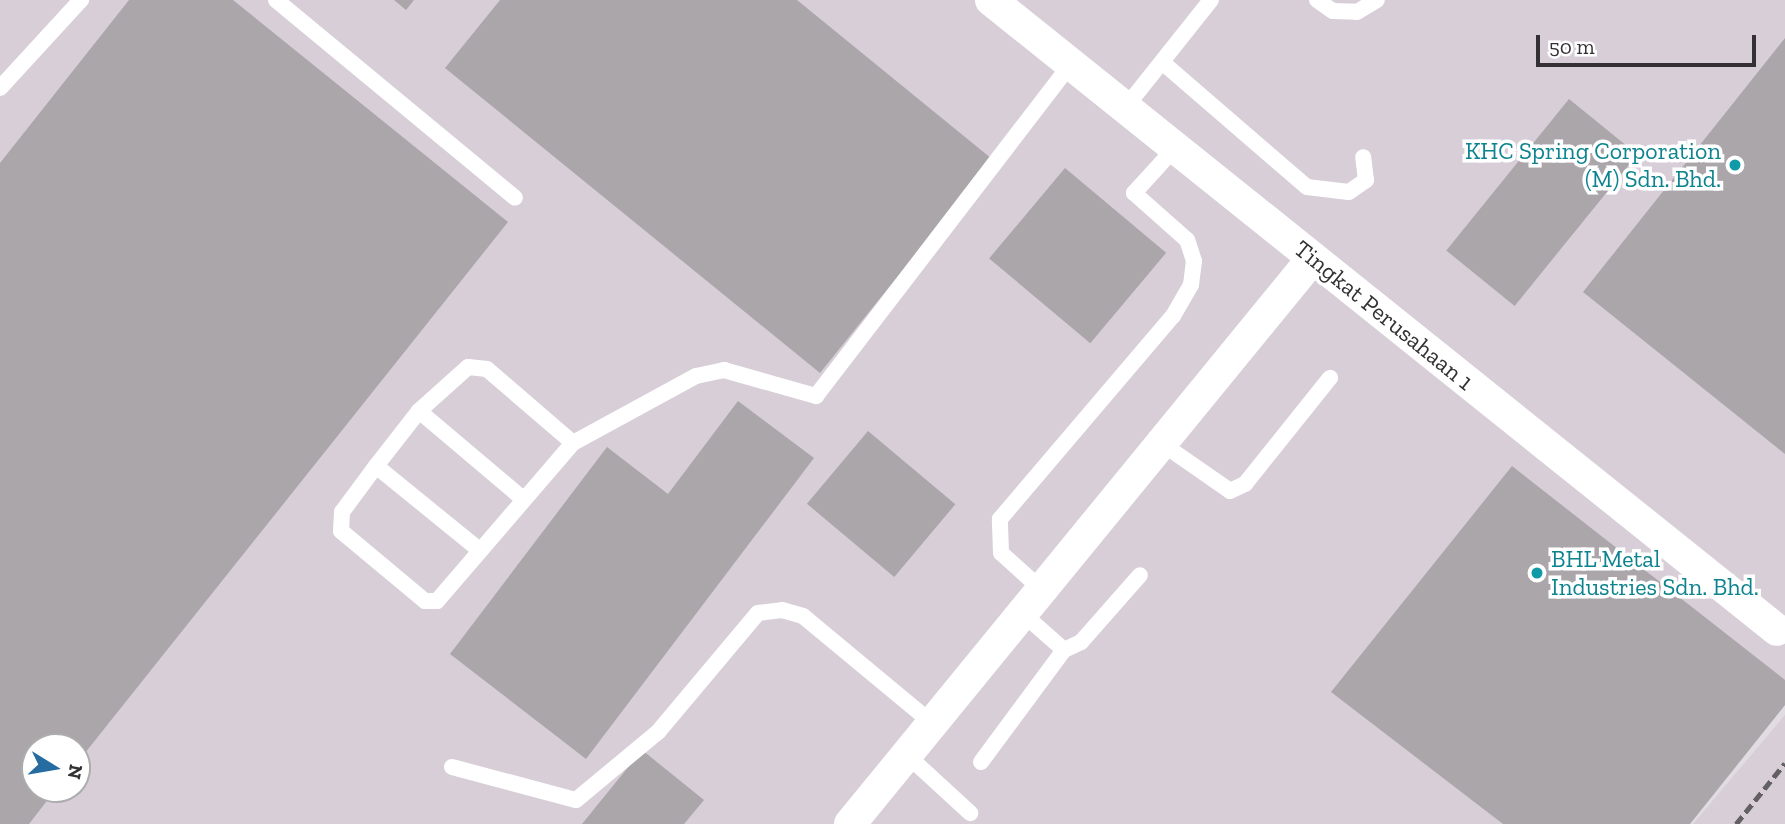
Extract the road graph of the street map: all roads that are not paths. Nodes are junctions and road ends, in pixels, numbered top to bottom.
1 (81, 0) edge
2 (276, 0) edge
3 (991, 0) edge
4 (1211, 0) edge
5 (1317, 0) edge
6 (1377, 0) edge
7 (1162, 62) junction
8 (1071, 64) junction
9 (0, 89) edge
10 (1125, 108) junction
11 (1175, 148) junction
12 (1363, 157) dead end
13 (515, 198) dead end
14 (1313, 258) junction
15 (1330, 378) dead end
16 (419, 411) junction
17 (573, 443) junction
18 (1161, 443) junction
19 (376, 466) junction
20 (522, 498) junction
21 (478, 549) junction
22 (1140, 575) dead end
23 (1032, 602) junction
24 (1777, 630) dead end
25 (1064, 650) junction
26 (933, 724) junction
27 (907, 755) junction
28 (981, 762) dead end
29 (452, 767) dead end
30 (970, 813) dead end
31 (850, 824) edge

1 - 9 lane
2 - 13 lane
3 - 8 street, Tingkat Perusahaan 1
4 - 7 lane
5 - 6 lane
7 - 10 lane
7 - 12 lane
8 - 10 street, Tingkat Perusahaan 1
8 - 17 lane
10 - 11 street, Tingkat Perusahaan 1
11 - 14 street, Tingkat Perusahaan 1
11 - 23 lane
14 - 18 street
14 - 24 street, Tingkat Perusahaan 1
15 - 18 lane
16 - 17 lane
16 - 19 lane
16 - 20 lane
17 - 20 lane
18 - 23 street
19 - 21 lane
19 - 21 lane
20 - 21 lane
22 - 25 lane
23 - 25 lane
23 - 26 street
25 - 28 lane
26 - 27 street
26 - 29 lane
27 - 30 lane
27 - 31 street

